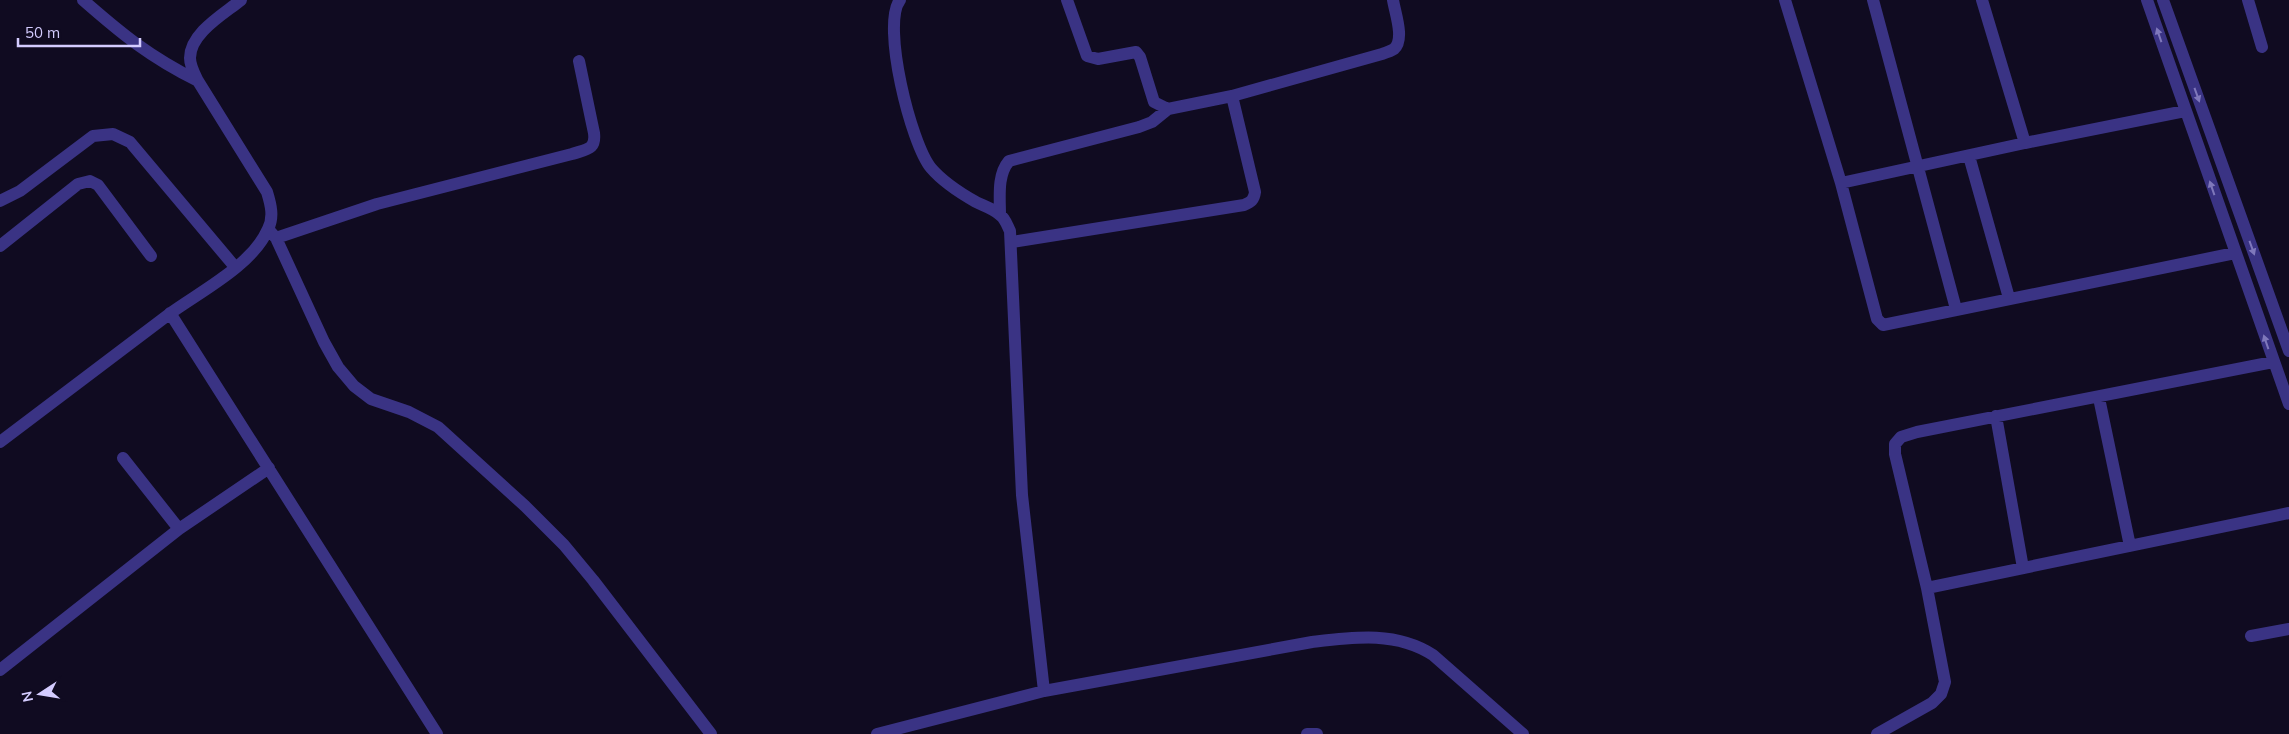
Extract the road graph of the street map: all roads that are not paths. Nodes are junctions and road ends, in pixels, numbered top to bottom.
1 (83, 0) edge
2 (241, 0) edge
3 (900, 0) edge
4 (1067, 0) edge
5 (1393, 0) edge
6 (1785, 0) edge
7 (1873, 0) edge
8 (1982, 0) edge
9 (2147, 0) edge
10 (2163, 0) edge
11 (2248, 0) edge
12 (2262, 47) dead end
13 (580, 61) dead end
14 (198, 81) junction
15 (1232, 96) junction
16 (1168, 109) junction
17 (2185, 111) junction
18 (2025, 143) junction
19 (1970, 156) junction
20 (1919, 165) junction
21 (1841, 182) junction
22 (0, 202) edge
23 (1000, 214) junction
24 (272, 234) junction
25 (1012, 242) junction
26 (0, 246) edge
27 (2235, 253) junction
28 (151, 256) dead end
29 (236, 267) junction
30 (2009, 298) junction
31 (1956, 309) junction
32 (170, 313) junction
33 (2285, 330) edge
34 (2289, 351) edge
35 (2273, 362) junction
36 (2099, 398) junction
37 (2289, 404) edge
38 (1996, 416) junction
39 (0, 442) edge
40 (123, 458) dead end
41 (269, 468) junction
42 (2289, 513) edge
43 (179, 529) junction
44 (2130, 546) junction
45 (2024, 568) junction
46 (1926, 588) junction
47 (2289, 629) edge
48 (2251, 636) dead end
49 (0, 670) edge
50 (1044, 691) junction
51 (437, 734) edge
52 (711, 734) edge
53 (877, 734) edge
54 (1307, 734) edge
55 (1317, 734) edge
56 (1523, 734) edge
57 (1876, 734) edge

1 - 14 street
2 - 14 street
3 - 23 street
4 - 16 street
5 - 15 street
6 - 21 street
7 - 20 street
8 - 18 street
17 -> 9 street
10 -> 33 street
11 - 12 street
13 - 24 street
14 - 24 street
15 - 16 street
15 - 25 street
16 - 23 street
17 - 18 street
27 -> 17 street
18 - 19 street
19 - 20 street
19 - 30 street
20 - 21 street
20 - 31 street
21 - 31 street
22 - 29 street
23 - 25 street
24 - 29 street
24 - 52 street
25 - 50 street
26 - 28 street
27 - 30 street
35 -> 27 street
29 - 32 street
30 - 31 street
32 - 39 street
32 - 41 street
33 - 34 street
35 - 36 street
35 - 37 street
36 - 38 street
36 - 44 street
38 - 45 street
38 - 46 street
40 - 43 street
41 - 43 street
41 - 51 street
42 - 44 street
43 - 49 street
44 - 45 street
45 - 46 street
46 - 57 street
47 - 48 street
50 - 53 street
50 - 56 street
54 - 55 street

